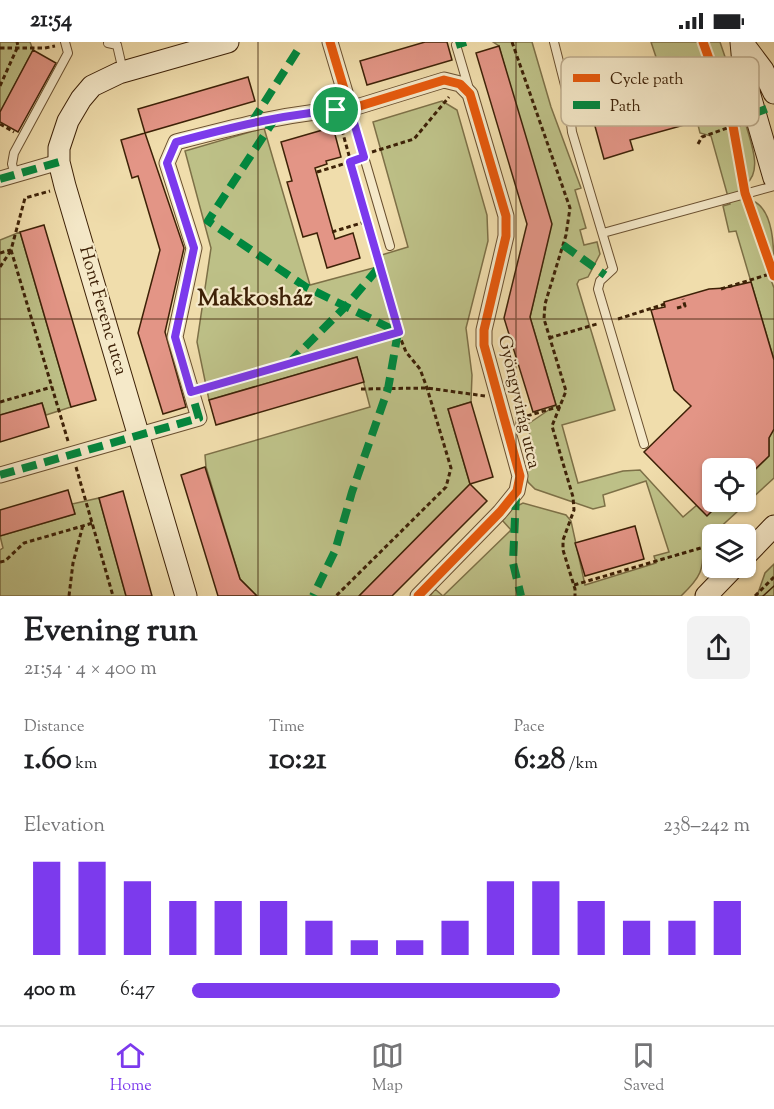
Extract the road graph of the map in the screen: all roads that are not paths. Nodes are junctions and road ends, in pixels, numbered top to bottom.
1 (228, 42) edge
2 (330, 42) edge
3 (554, 42) edge
4 (741, 42) edge
5 (65, 43) edge
6 (108, 43) edge
7 (456, 45) dead end
8 (742, 57) edge
9 (753, 57) edge
10 (759, 65) edge
11 (561, 70) edge
12 (124, 72) junction
13 (465, 89) junction
14 (774, 93) edge
15 (343, 109) junction
16 (571, 126) edge
17 (757, 126) edge
18 (59, 162) junction
19 (7, 177) edge
20 (774, 178) edge
21 (774, 186) edge
22 (603, 233) junction
23 (390, 246) dead end
24 (138, 435) junction
25 (644, 444) dead end
26 (0, 475) edge
27 (774, 526) edge
28 (756, 545) edge
29 (723, 578) edge
30 (186, 596) edge
31 (418, 596) edge
32 (706, 596) edge

1 - 12 street
2 - 15 street
3 - 11 lane
4 - 8 street
4 - 9 street
5 - 19 lane
6 - 12 lane
7 - 13 lane
10 - 14 street
12 - 18 street
13 - 15 street
13 - 31 street, Gyöngyvirág utca
15 - 23 lane
15 - 24 street
16 - 22 lane
17 - 20 street
18 - 19 street
18 - 24 street, Hont Ferenc utca
21 - 22 lane
22 - 25 lane
24 - 26 street
24 - 30 street, Hont Ferenc utca
27 - 28 street
29 - 32 street

